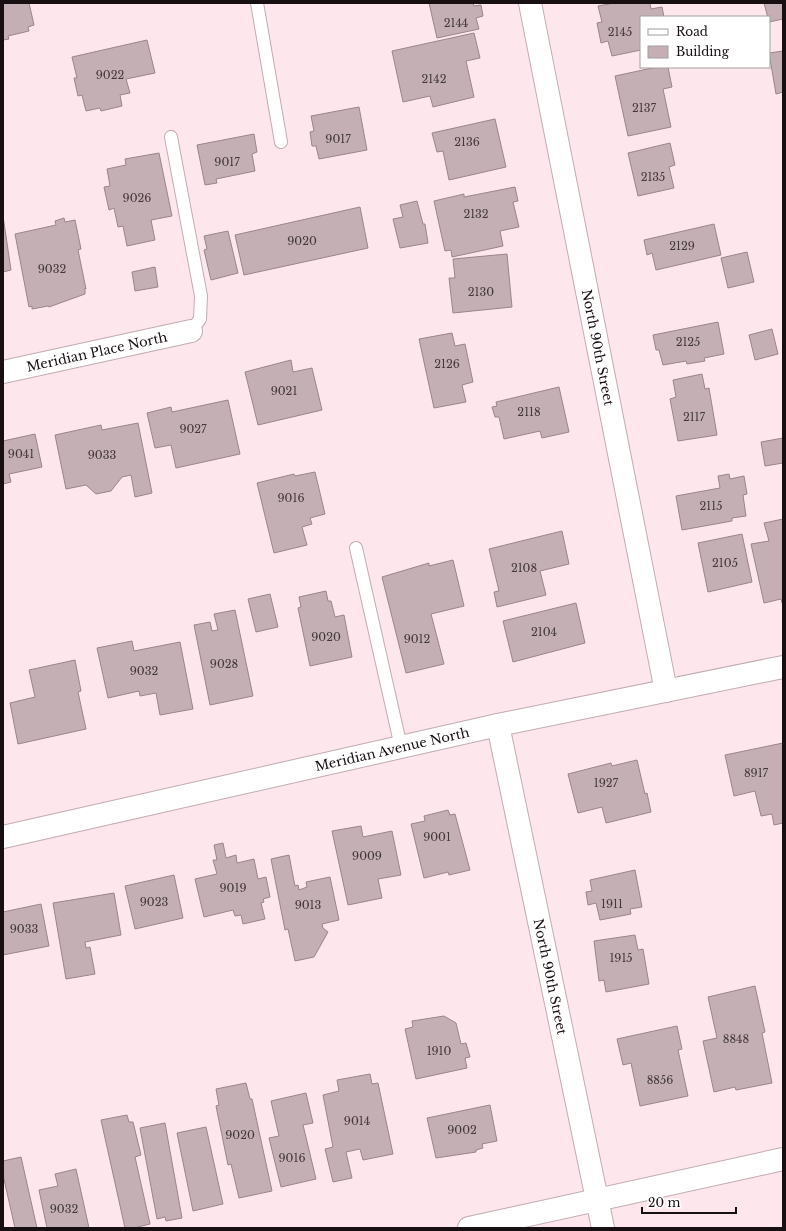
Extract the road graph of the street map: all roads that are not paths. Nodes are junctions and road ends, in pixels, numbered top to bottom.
1 (256, 3) edge
2 (530, 3) edge
3 (171, 137) dead end
4 (281, 142) dead end
5 (191, 331) joint
6 (3, 372) edge
7 (356, 548) dead end
8 (783, 668) edge
9 (666, 691) junction
10 (498, 725) junction
11 (401, 747) junction
12 (3, 837) edge
13 (783, 1159) edge
14 (597, 1200) junction
15 (469, 1228) edge
16 (603, 1228) edge

1 - 4 lane
2 - 9 street, North 90th Street
3 - 5 lane
5 - 6 street, Meridian Place North
7 - 11 lane
8 - 9 street, Meridian Avenue North
9 - 10 street, Meridian Avenue North
10 - 11 street, Meridian Avenue North
10 - 14 street, North 90th Street
11 - 12 street, Meridian Avenue North
13 - 14 street
14 - 15 street
14 - 16 street, North 90th Street

